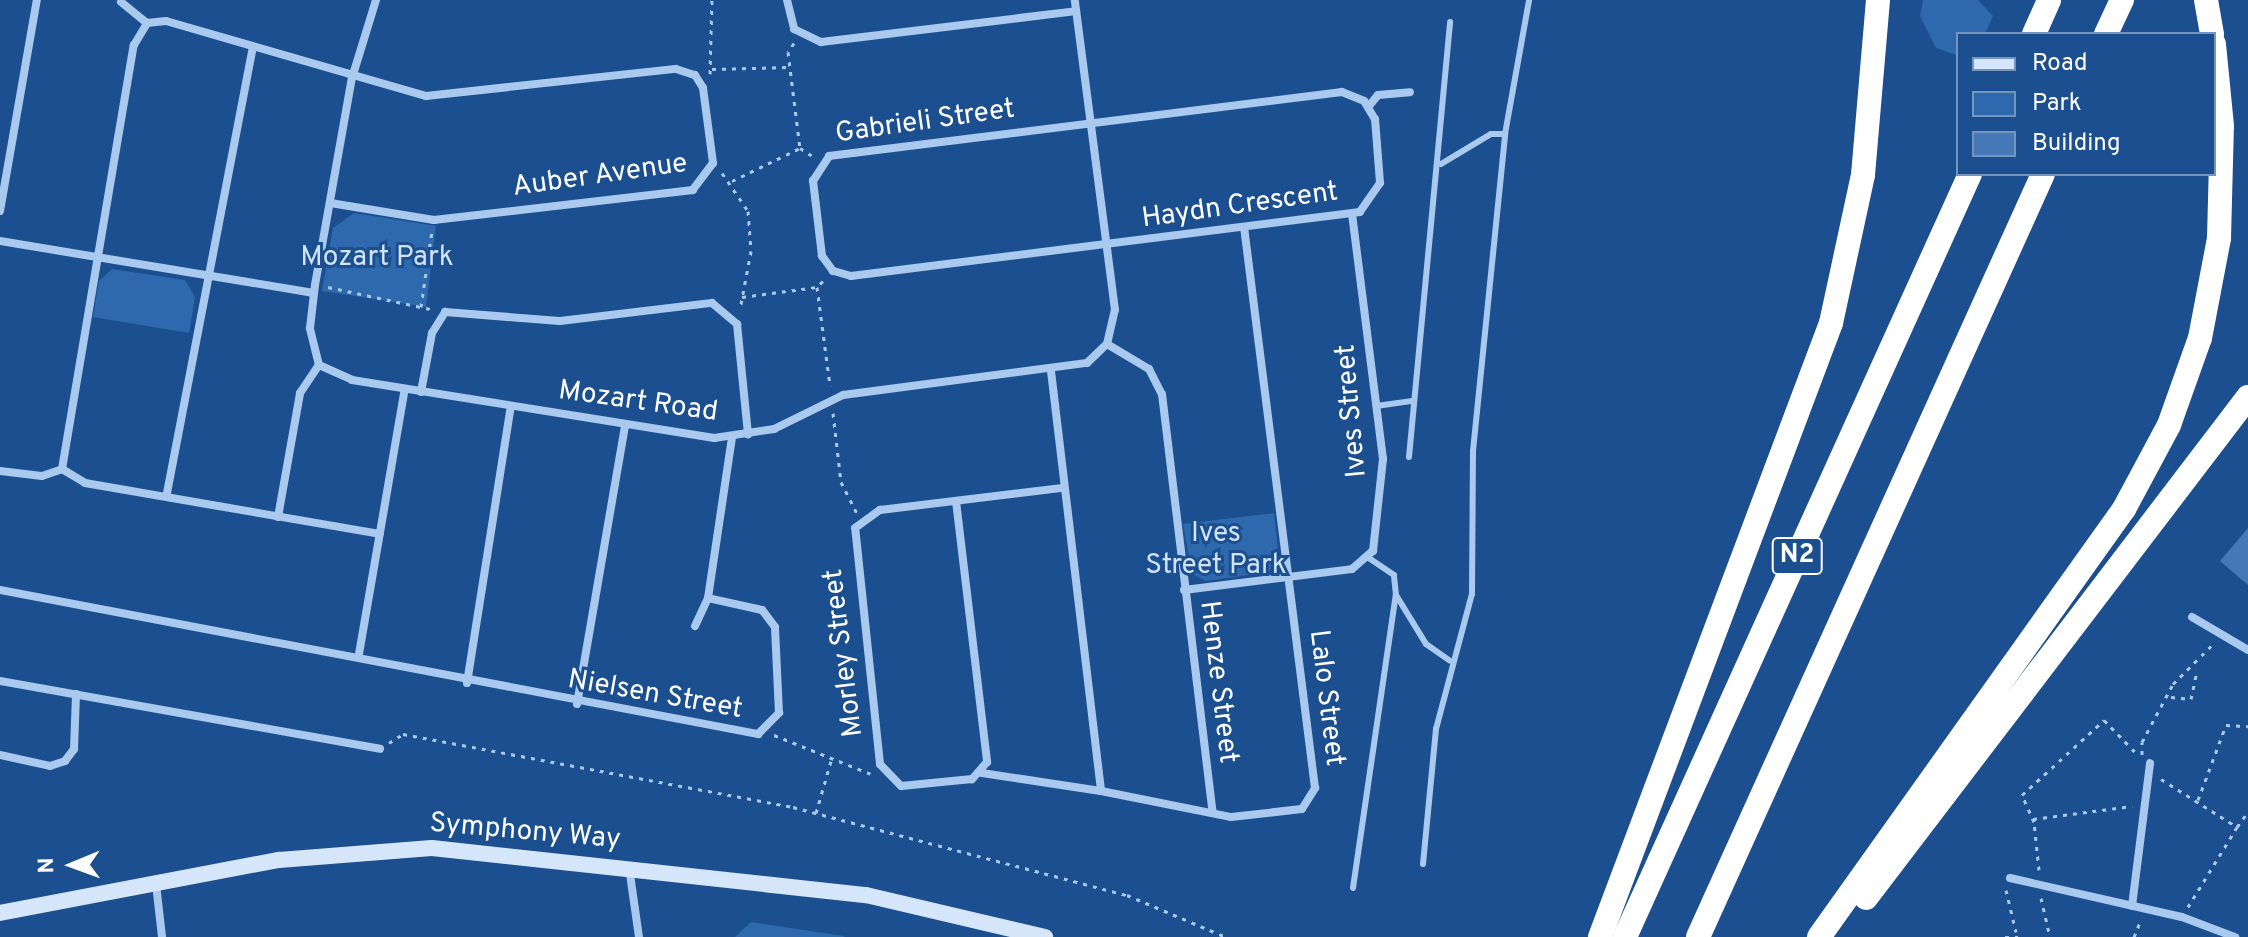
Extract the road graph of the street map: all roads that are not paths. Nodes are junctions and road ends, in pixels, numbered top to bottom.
1 (37, 0) edge
2 (376, 0) edge
3 (787, 0) edge
4 (1075, 0) edge
5 (1529, 0) edge
6 (1878, 0) edge
7 (2049, 0) edge
8 (2122, 0) edge
9 (2206, 0) edge
10 (121, 2) dead end
11 (1076, 11) junction
12 (1450, 22) dead end
13 (147, 23) junction
14 (2035, 32) edge
15 (2107, 32) edge
16 (2212, 32) edge
17 (253, 48) junction
18 (2216, 64) edge
19 (352, 78) junction
20 (1410, 92) dead end
21 (1369, 106) junction
22 (1091, 122) junction
23 (1505, 134) junction
24 (1441, 164) junction
25 (1969, 176) edge
26 (2042, 176) edge
27 (330, 203) junction
28 (0, 211) edge
29 (1352, 214) junction
30 (1244, 227) junction
31 (0, 241) edge
32 (1106, 246) junction
33 (97, 257) junction
34 (207, 274) junction
35 (314, 289) junction
36 (1107, 344) junction
37 (319, 365) junction
38 (1051, 371) junction
39 (405, 389) junction
40 (421, 392) junction
41 (2248, 397) edge
42 (1413, 401) junction
43 (511, 406) junction
44 (1376, 406) junction
45 (625, 425) junction
46 (748, 434) junction
47 (732, 437) junction
48 (1409, 457) dead end
49 (62, 469) junction
50 (0, 471) edge
51 (1063, 488) junction
52 (167, 493) junction
53 (956, 501) junction
54 (278, 517) junction
55 (380, 534) junction
56 (1369, 558) junction
57 (1288, 577) junction
58 (0, 590) edge
59 (1184, 590) junction
60 (1396, 595) junction
61 (708, 598) junction
62 (2192, 617) dead end
63 (695, 626) dead end
64 (2248, 650) edge
65 (359, 654) junction
66 (1450, 661) junction
67 (0, 681) edge
68 (467, 683) junction
69 (76, 694) junction
70 (577, 704) junction
71 (380, 749) road end
72 (0, 755) edge
73 (2146, 761) road end
74 (982, 773) junction
75 (1101, 791) junction
76 (1213, 813) junction
77 (1423, 864) dead end
78 (629, 867) junction
79 (2010, 878) road end
80 (156, 883) junction
81 (1353, 888) dead end
82 (2132, 906) junction
83 (0, 913) edge
84 (162, 937) edge
85 (639, 937) edge
86 (1045, 937) edge
87 (1600, 937) edge
88 (1625, 937) edge
89 (1698, 937) edge
90 (1819, 937) edge
91 (1837, 937) edge
92 (2235, 937) edge

1 - 28 street
2 - 19 street
3 - 11 street
4 - 11 street
5 - 23 lane
6 - 87 highway
7 - 14 highway
8 - 15 highway
9 - 16 highway
10 - 13 street
11 - 22 street
12 - 24 lane
13 - 17 street
13 - 33 street
17 - 19 street
17 - 34 street
18 - 90 highway
19 - 27 street
19 - 27 street, Auber Avenue
20 - 21 street
21 - 22 street
21 - 29 street, Haydn Crescent
22 - 32 street
22 - 32 street, Gabrieli Street
23 - 24 lane
23 - 66 lane
24 - 42 lane
25 - 88 highway, N2
26 - 89 highway, N2
27 - 35 street
29 - 30 street, Haydn Crescent
29 - 44 street, Ives Street
30 - 32 street, Haydn Crescent
30 - 57 street
31 - 33 street
32 - 36 street
33 - 34 street
33 - 49 street
34 - 35 street
34 - 52 street
35 - 37 street
36 - 38 street, Mozart Road
36 - 59 street, Henze Street
37 - 39 street, Mozart Road
37 - 54 street
38 - 46 street, Mozart Road
38 - 51 street
39 - 40 street, Mozart Road
39 - 55 street
40 - 43 street, Mozart Road
40 - 46 street
41 - 91 highway
42 - 44 lane
42 - 48 lane
43 - 45 street, Mozart Road
43 - 68 street
44 - 56 street, Ives Street
45 - 47 street, Mozart Road
45 - 70 street
46 - 47 street, Mozart Road
47 - 61 street
49 - 50 street
49 - 52 street
51 - 53 street, Morley Street
51 - 75 street
52 - 54 street
53 - 74 street
53 - 74 street, Morley Street
54 - 55 street
55 - 65 street
56 - 57 street
56 - 60 lane
57 - 59 street
57 - 76 street, Lalo Street
58 - 65 street, Nielsen Street
59 - 76 street, Henze Street
60 - 66 lane
60 - 81 lane
61 - 63 street
61 - 70 street, Nielsen Street
62 - 64 street
65 - 68 street, Nielsen Street
66 - 77 lane
67 - 69 street
68 - 70 street, Nielsen Street
69 - 71 street
69 - 72 street
73 - 82 street
74 - 75 street, Lalo Street
75 - 76 street, Lalo Street
78 - 80 main road, Symphony Way
78 - 85 street
78 - 86 main road, Symphony Way
79 - 82 street
80 - 83 main road, Symphony Way
80 - 84 street
82 - 92 street

